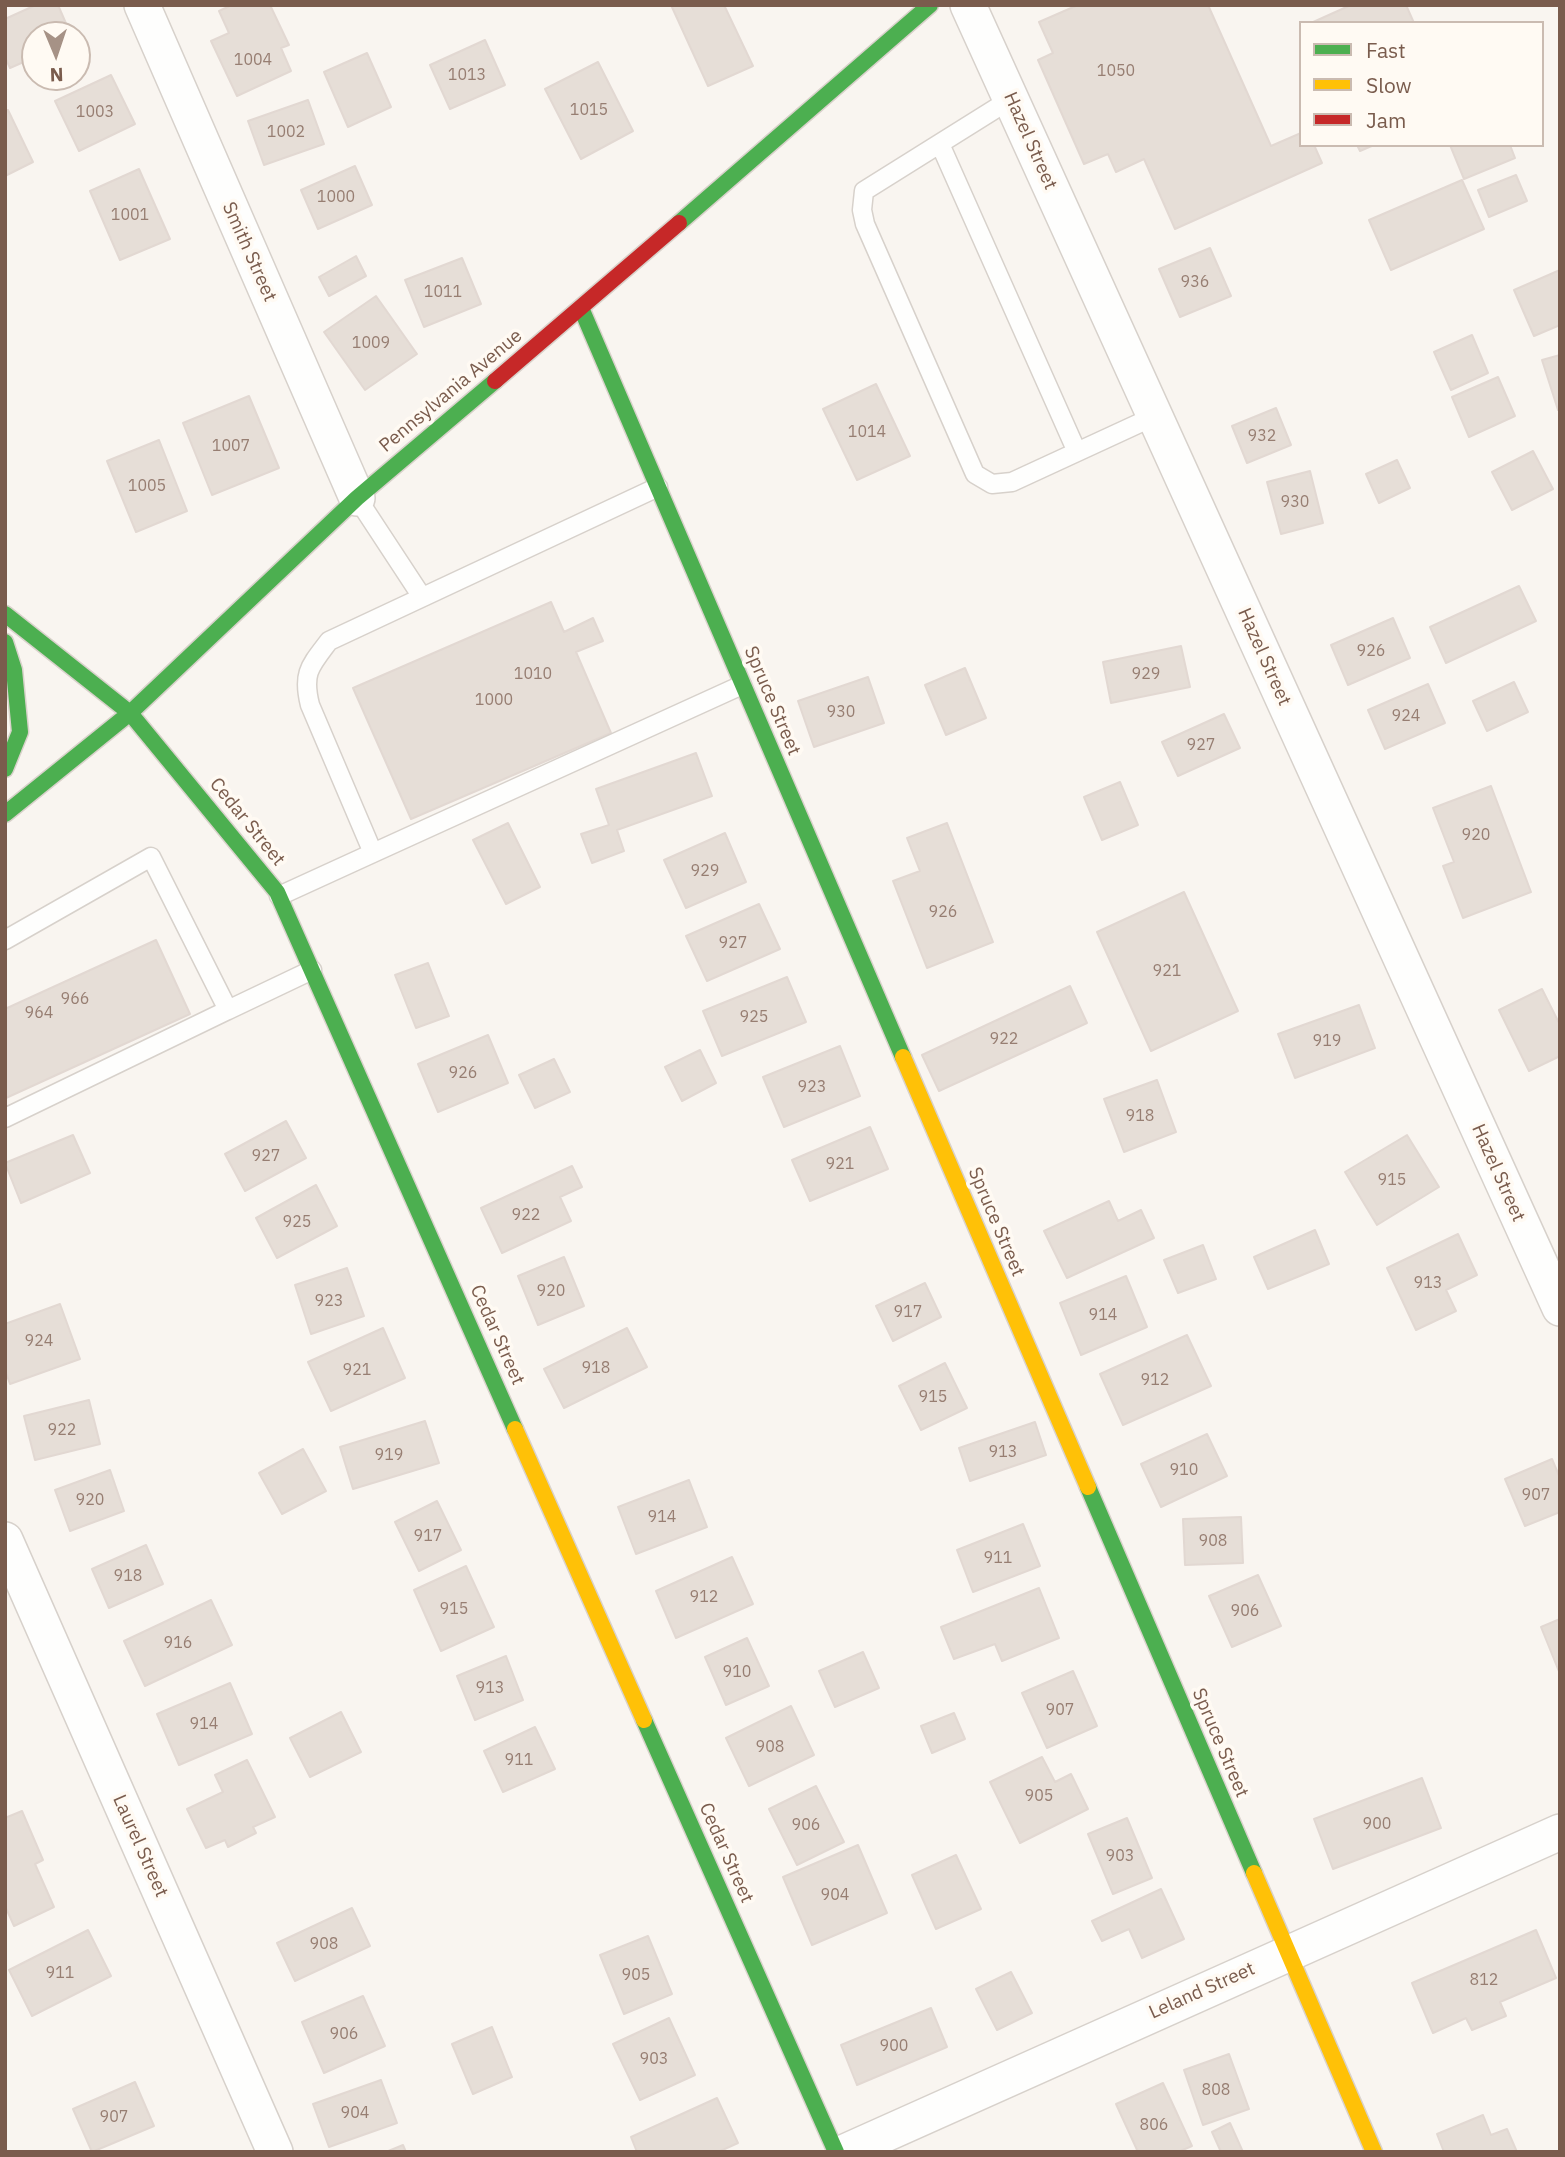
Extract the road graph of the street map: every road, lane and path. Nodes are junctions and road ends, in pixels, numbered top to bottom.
1 (142, 5) edge
2 (930, 5) edge
3 (968, 5) edge
4 (1011, 99) junction
5 (940, 144) junction
6 (581, 308) junction
7 (1155, 416) junction
8 (1077, 452) junction
9 (658, 488) junction
10 (357, 498) junction
11 (422, 597) junction
12 (5, 614) edge
13 (5, 642) edge
14 (743, 685) junction
15 (130, 713) junction
16 (5, 769) edge
17 (5, 814) edge
18 (373, 853) junction
19 (279, 896) junction
20 (5, 940) edge
21 (312, 970) junction
22 (228, 1010) junction
23 (5, 1118) edge
24 (1560, 1308) edge
25 (5, 1540) edge
26 (1560, 1832) edge
27 (1288, 1952) junction
28 (275, 2152) edge
29 (836, 2152) edge
30 (845, 2152) edge
31 (1374, 2152) edge

1 - 10 street, Smith Street
2 - 6 street, Pennsylvania Avenue
3 - 4 street, Hazel Street
4 - 5 lane
4 - 7 street, Hazel Street
5 - 8 lane
5 - 8 lane
6 - 9 street, Spruce Street
6 - 10 street, Pennsylvania Avenue
7 - 8 lane
7 - 24 street, Hazel Street
9 - 11 lane
9 - 14 street, Spruce Street
10 - 11 lane
10 - 15 street, Pennsylvania Avenue
11 - 18 lane
12 - 15 street, Cedar Street
13 - 16 street
14 - 18 lane
14 - 27 street, Spruce Street
15 - 17 street, Pennsylvania Avenue
15 - 19 street, Cedar Street
18 - 19 lane
19 - 21 street, Cedar Street
20 - 22 lane
21 - 22 lane
21 - 29 street, Cedar Street
22 - 23 lane
25 - 28 street, Laurel Street
26 - 27 street, Leland Street
27 - 30 street, Leland Street
27 - 31 street, Spruce Street

